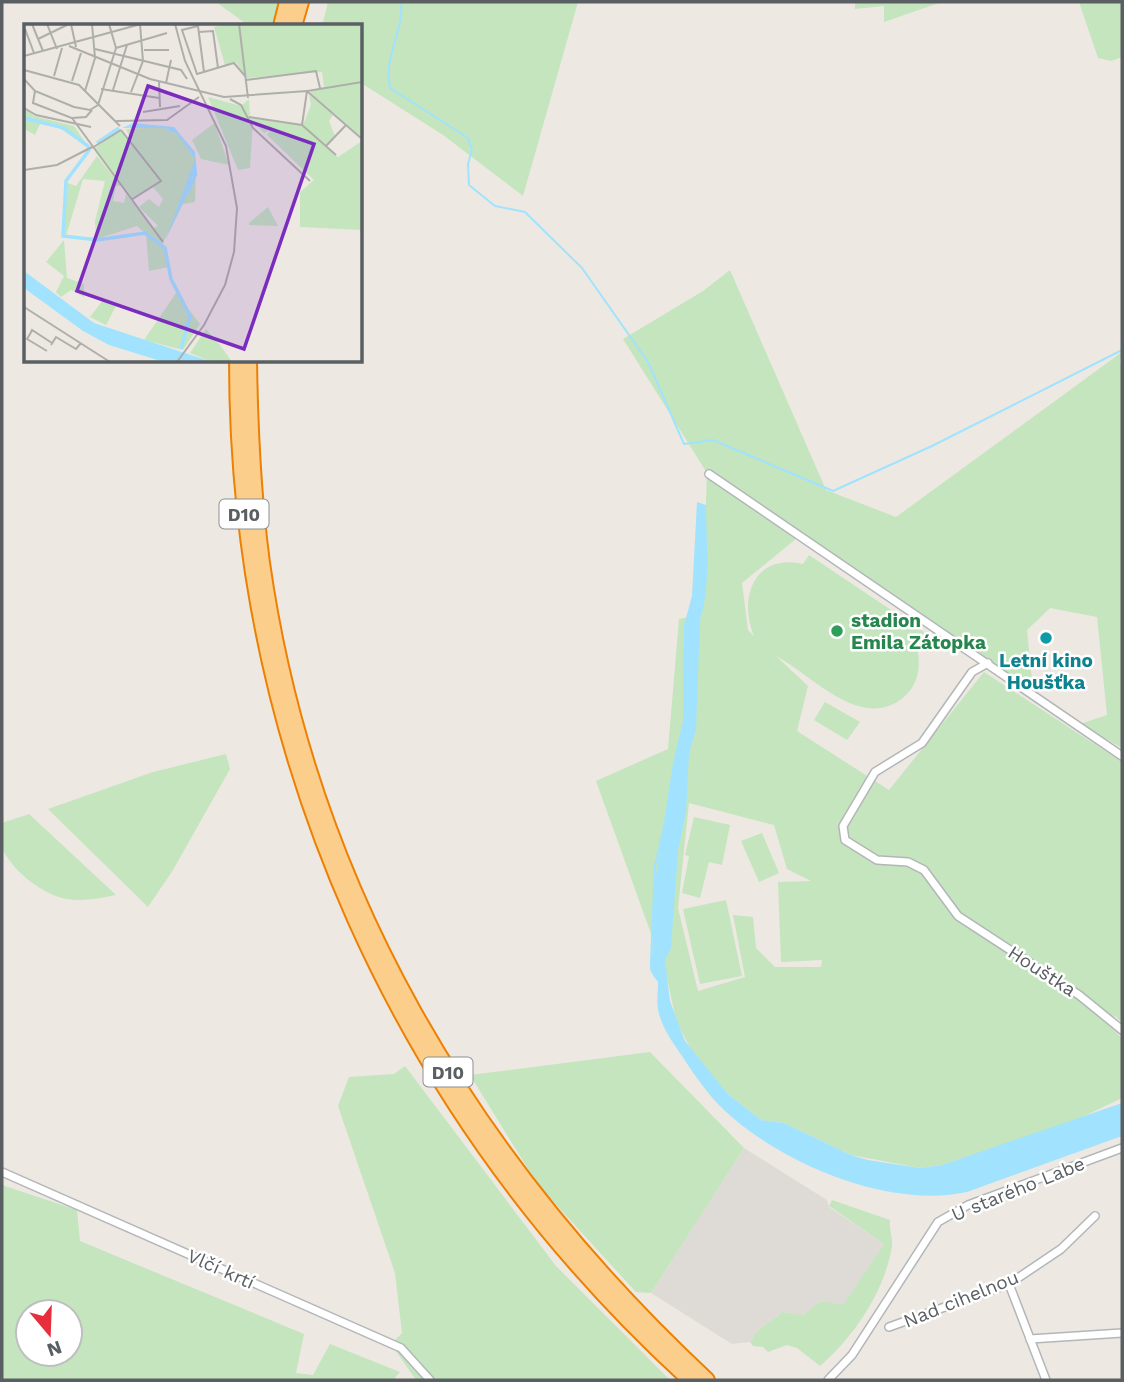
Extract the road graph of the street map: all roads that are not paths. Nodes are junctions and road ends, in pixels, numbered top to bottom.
1 (287, 2) edge
2 (300, 2) edge
3 (282, 24) edge
4 (294, 24) edge
5 (237, 362) edge
6 (249, 362) edge
7 (709, 474) dead end
8 (988, 663) junction
9 (276, 664) junction
10 (285, 703) junction
11 (1122, 756) edge
12 (1122, 1030) edge
13 (1122, 1148) edge
14 (2, 1172) edge
15 (1095, 1216) dead end
16 (1009, 1284) junction
17 (889, 1328) dead end
18 (1122, 1333) edge
19 (1030, 1339) junction
20 (430, 1380) edge
21 (690, 1380) edge
22 (707, 1380) edge
23 (828, 1380) edge
24 (1046, 1380) edge

1 - 3 highway
2 - 4 highway
5 - 9 highway, D10
6 - 9 highway, D10
7 - 8 street
8 - 11 street
8 - 12 street, Houštka
9 - 10 highway, D10
10 - 21 highway, D10
10 - 22 highway, D10
13 - 23 street, U starého Labe
14 - 20 street, Vlčí krtí
15 - 16 street, Nad cihelnou
16 - 17 street, Nad cihelnou
16 - 19 street
18 - 19 street
19 - 24 street

